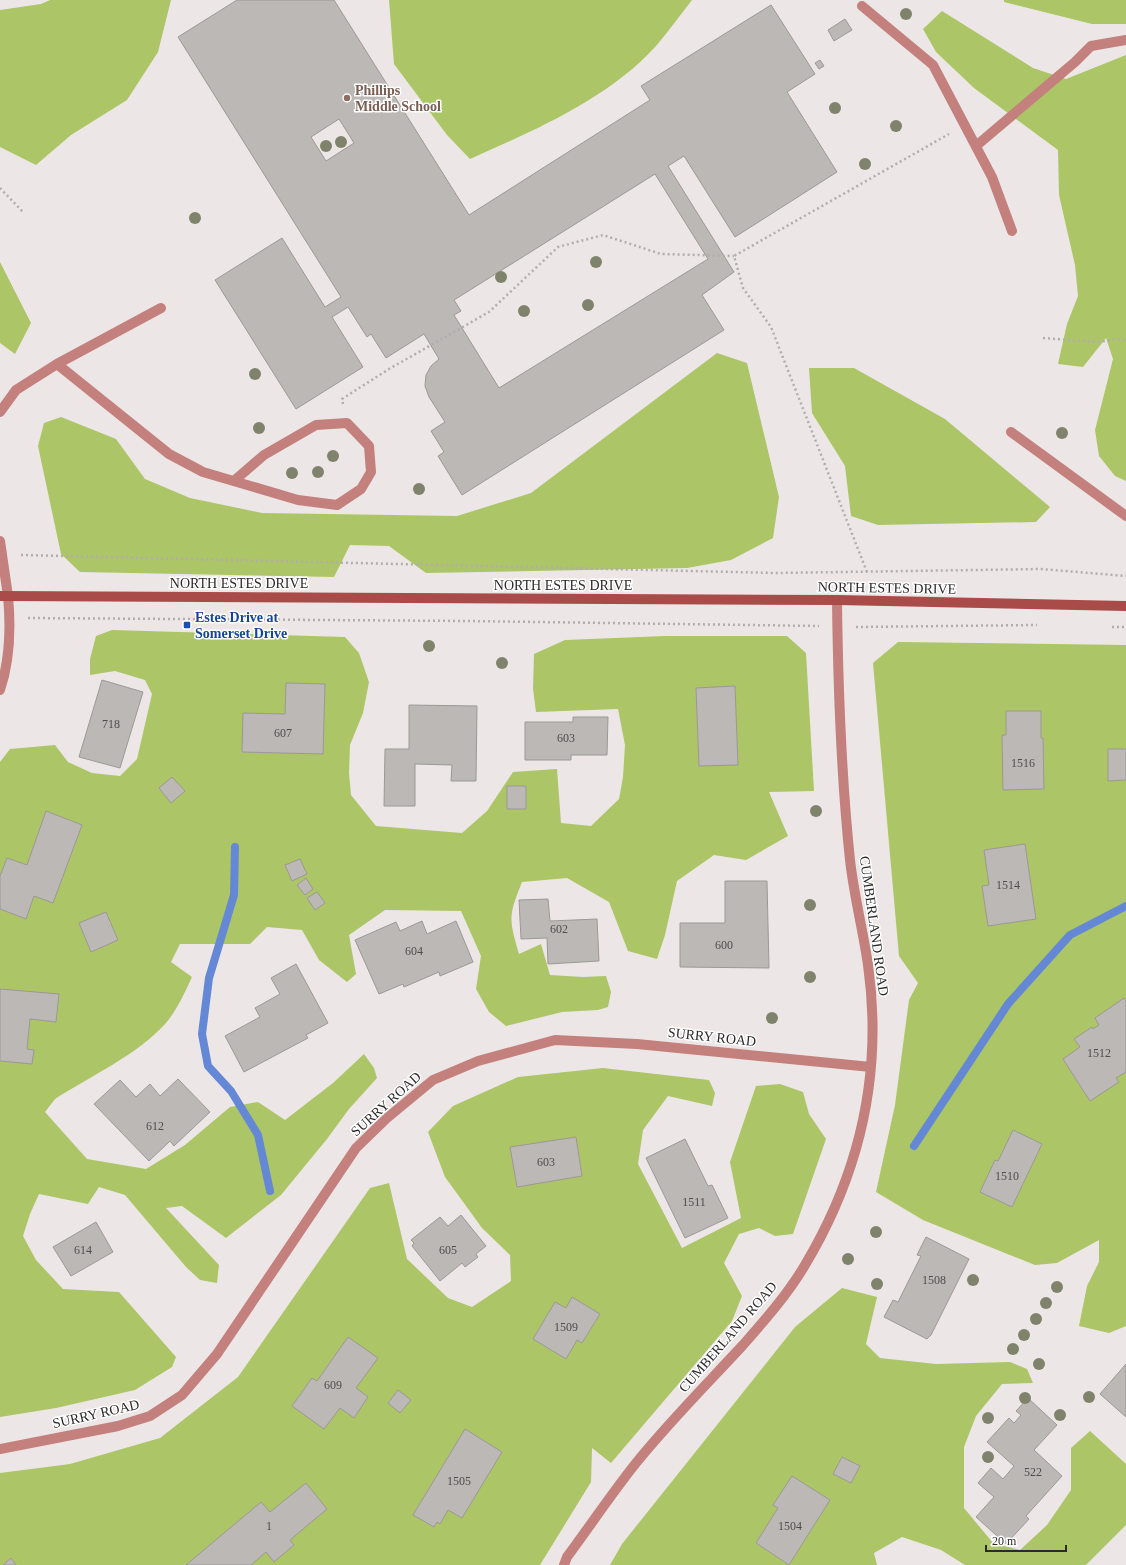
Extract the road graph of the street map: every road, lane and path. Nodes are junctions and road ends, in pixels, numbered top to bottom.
1 (862, 6) dead end
2 (1126, 40) edge
3 (964, 125) junction
4 (976, 146) junction
5 (0, 188) edge
6 (24, 213) dead end
7 (1012, 231) dead end
8 (734, 256) junction
9 (161, 308) dead end
10 (1043, 338) dead end
11 (1126, 341) edge
12 (58, 364) junction
13 (0, 412) edge
14 (343, 423) junction
15 (1011, 432) dead end
16 (235, 480) junction
17 (1126, 516) edge
18 (0, 541) edge
19 (30, 555) dead end
20 (867, 572) junction
21 (1126, 576) edge
22 (4, 596) edge
23 (837, 600) junction
24 (1126, 606) edge
25 (10, 616) junction
26 (1039, 625) dead end
27 (837, 627) junction
28 (1110, 627) dead end
29 (1126, 627) edge
30 (0, 690) edge
31 (871, 1067) junction
32 (0, 1449) edge
33 (564, 1565) edge

1 - 3 street
2 - 4 street
3 - 4 street
3 - 8 path
4 - 7 street
5 - 6 path
8 - 14 path
8 - 20 path
9 - 12 street
10 - 11 path
12 - 13 street
12 - 16 street
14 - 16 street
14 - 16 street
15 - 17 street
18 - 22 street
19 - 20 path
20 - 21 path
22 - 23 main road, NORTH ESTES DRIVE
22 - 25 street
23 - 24 main road, NORTH ESTES DRIVE
23 - 27 street, CUMBERLAND ROAD
25 - 27 path
25 - 30 street
26 - 27 path
27 - 31 street, CUMBERLAND ROAD
28 - 29 path
31 - 32 street, SURRY ROAD
31 - 33 street, CUMBERLAND ROAD

